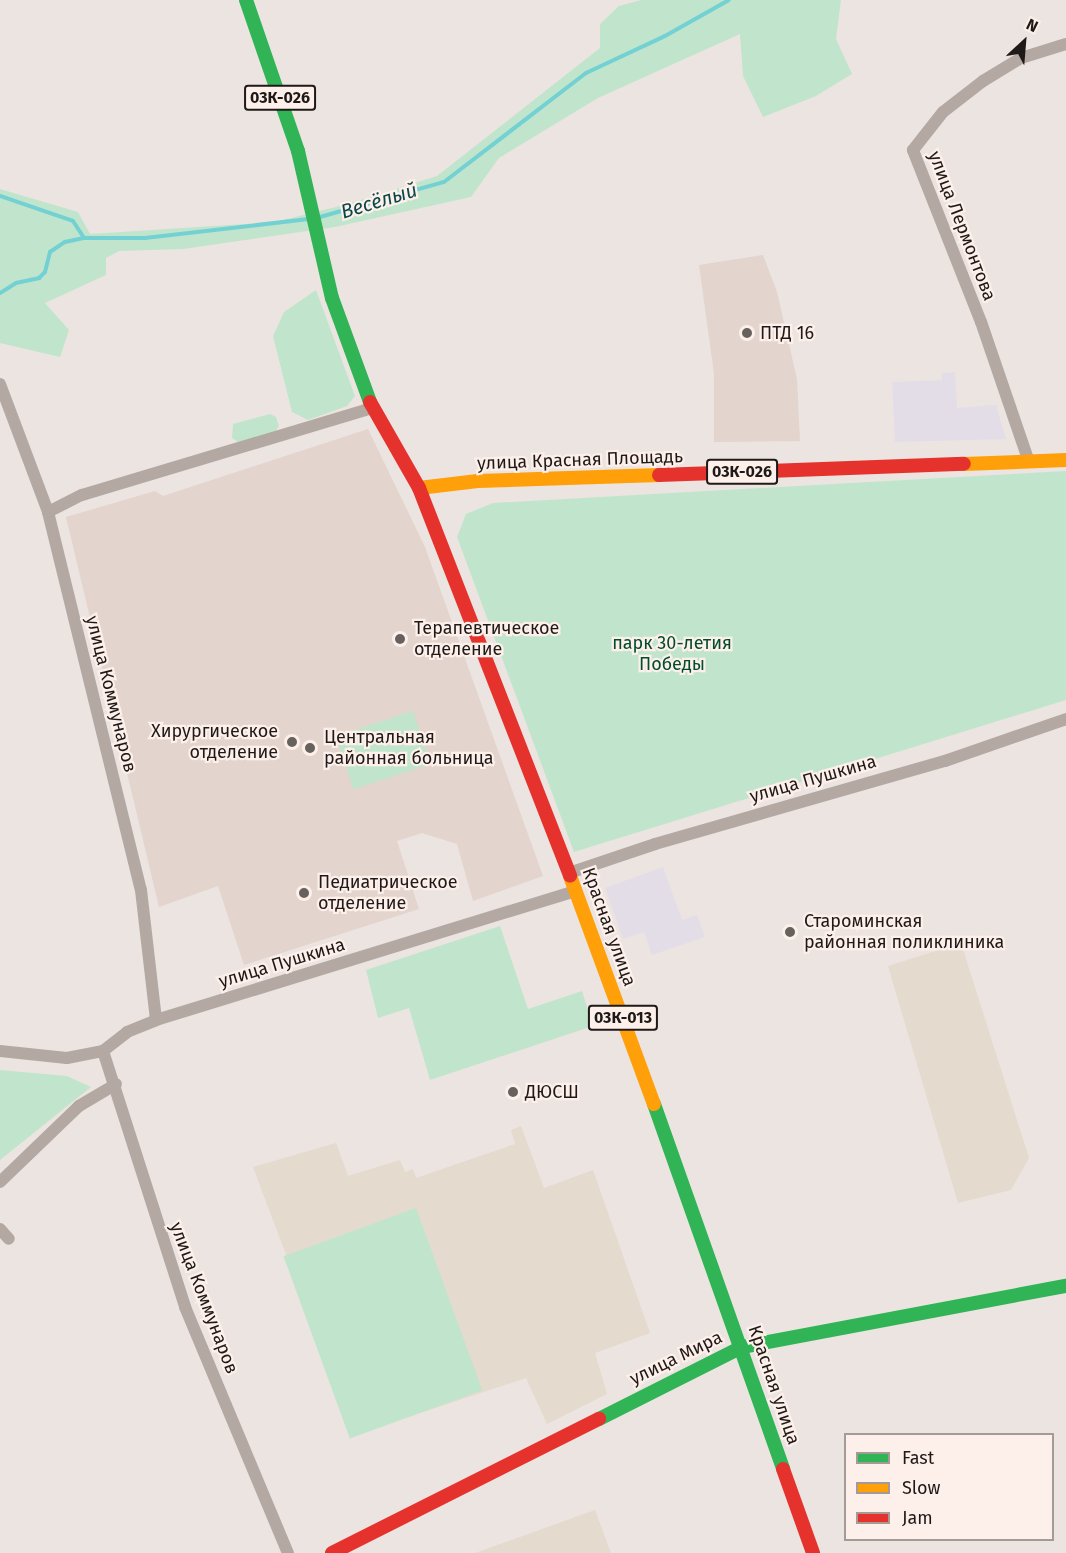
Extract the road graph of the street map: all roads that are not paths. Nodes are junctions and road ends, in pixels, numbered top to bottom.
1 (246, 0) edge
2 (1066, 44) edge
3 (0, 384) edge
4 (372, 408) junction
5 (1066, 460) edge
6 (1029, 462) junction
7 (419, 488) junction
8 (48, 512) junction
9 (1066, 719) edge
10 (570, 873) junction
11 (576, 891) junction
12 (156, 1020) junction
13 (0, 1051) edge
14 (103, 1051) junction
15 (116, 1084) junction
16 (0, 1182) edge
17 (0, 1229) edge
18 (9, 1239) dead end
19 (1066, 1286) edge
20 (742, 1347) junction
21 (288, 1553) edge
22 (332, 1553) edge
23 (813, 1553) edge

1 - 4 main road, 03К-026
2 - 6 street, улица Лермонтова
3 - 8 street, улица Коммунаров
4 - 7 main road, 03К-026
4 - 8 street
5 - 6 main road, улица Красная Площадь / 03К-026
6 - 7 main road, улица Красная Площадь / 03К-026
7 - 10 main road, Красная улица / 03К-013
8 - 12 street, улица Коммунаров
9 - 10 street, улица Пушкина
10 - 11 main road, Красная улица / 03К-013
11 - 12 street, улица Пушкина
11 - 20 main road, Красная улица / 03К-013
12 - 14 street, улица Пушкина
13 - 14 street, улица Пушкина
14 - 15 street, улица Коммунаров
15 - 16 street
15 - 21 street, улица Коммунаров
17 - 18 street
19 - 20 main road, улица Мира
20 - 22 main road, улица Мира
20 - 23 main road, Красная улица / 03К-013

